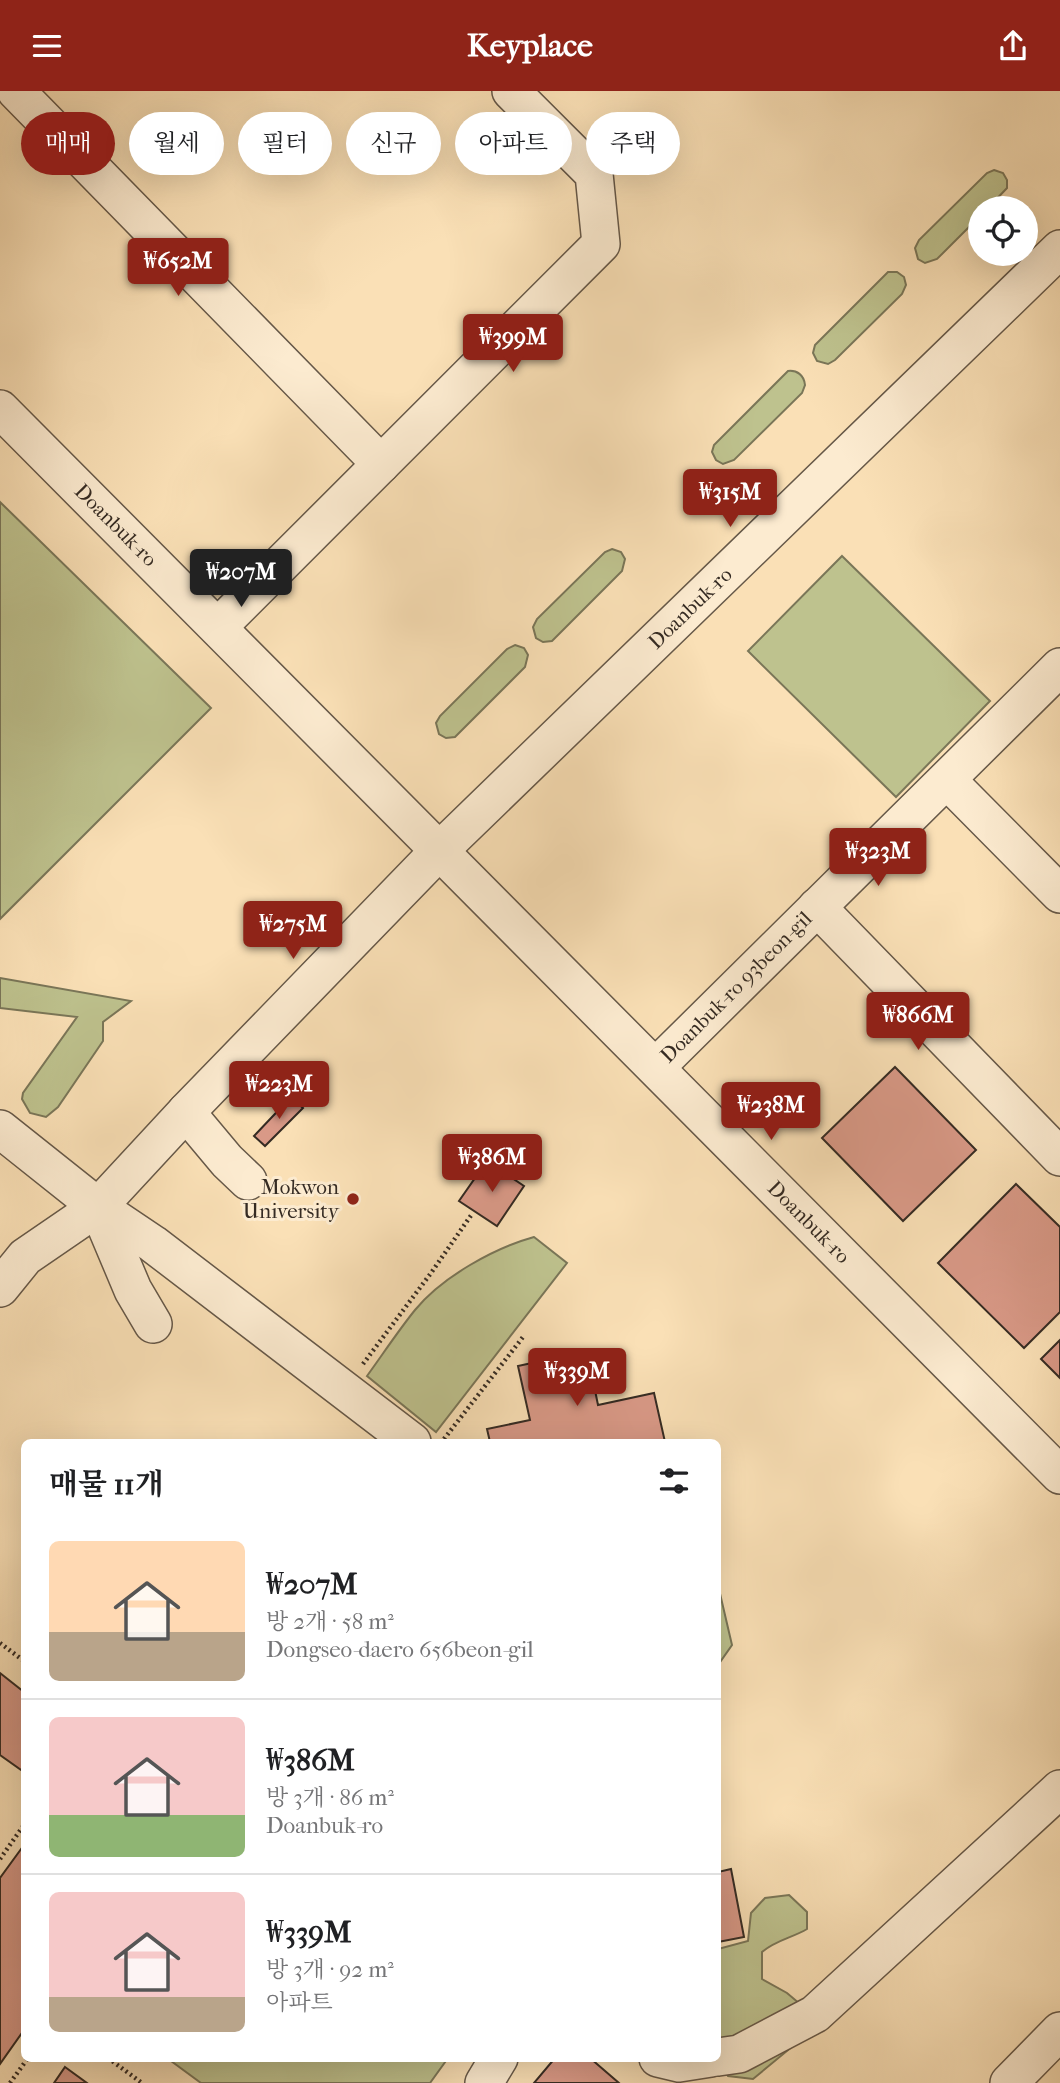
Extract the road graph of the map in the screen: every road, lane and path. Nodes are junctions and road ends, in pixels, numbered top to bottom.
1 (16, 91) edge
2 (511, 91) edge
3 (1060, 249) edge
4 (0, 409) edge
5 (381, 464) junction
6 (218, 627) junction
7 (1060, 667) edge
8 (947, 779) junction
9 (440, 851) junction
10 (1060, 894) edge
11 (817, 907) junction
12 (656, 1067) junction
13 (186, 1112) junction
14 (0, 1129) edge
15 (1060, 1157) edge
16 (247, 1181) dead end
17 (97, 1207) junction
18 (472, 1215) dead end
19 (0, 1287) edge
20 (153, 1324) dead end
21 (523, 1337) dead end
22 (362, 1366) dead end
23 (405, 1439) edge
24 (444, 1439) edge
25 (1060, 1475) edge
26 (0, 1643) edge
27 (21, 1659) edge
28 (1060, 1789) edge
29 (21, 1829) edge
30 (0, 1859) edge
31 (1060, 2031) edge
32 (721, 2057) edge
33 (25, 2062) edge
34 (113, 2062) edge
35 (497, 2062) edge
36 (10, 2083) edge
37 (142, 2083) edge
38 (484, 2083) edge
39 (1009, 2083) edge

1 - 5 street
2 - 5 street
3 - 9 street, Doanbuk-ro
4 - 6 street, Doanbuk-ro
5 - 6 street
6 - 9 street, Doanbuk-ro
7 - 8 street, Doanbuk-ro 93beon-gil
8 - 10 street
8 - 11 street, Doanbuk-ro 93beon-gil
9 - 12 street, Doanbuk-ro
9 - 13 street
11 - 12 street, Doanbuk-ro 93beon-gil
11 - 15 street, Doanbuk-ro 93beon-gil
12 - 25 street, Doanbuk-ro
13 - 16 street
13 - 17 street
14 - 17 street
17 - 19 street
17 - 20 street
17 - 23 street
18 - 22 path
21 - 24 path
26 - 27 path
28 - 32 street
29 - 30 path
31 - 39 street
33 - 36 path
34 - 37 path
35 - 38 street

